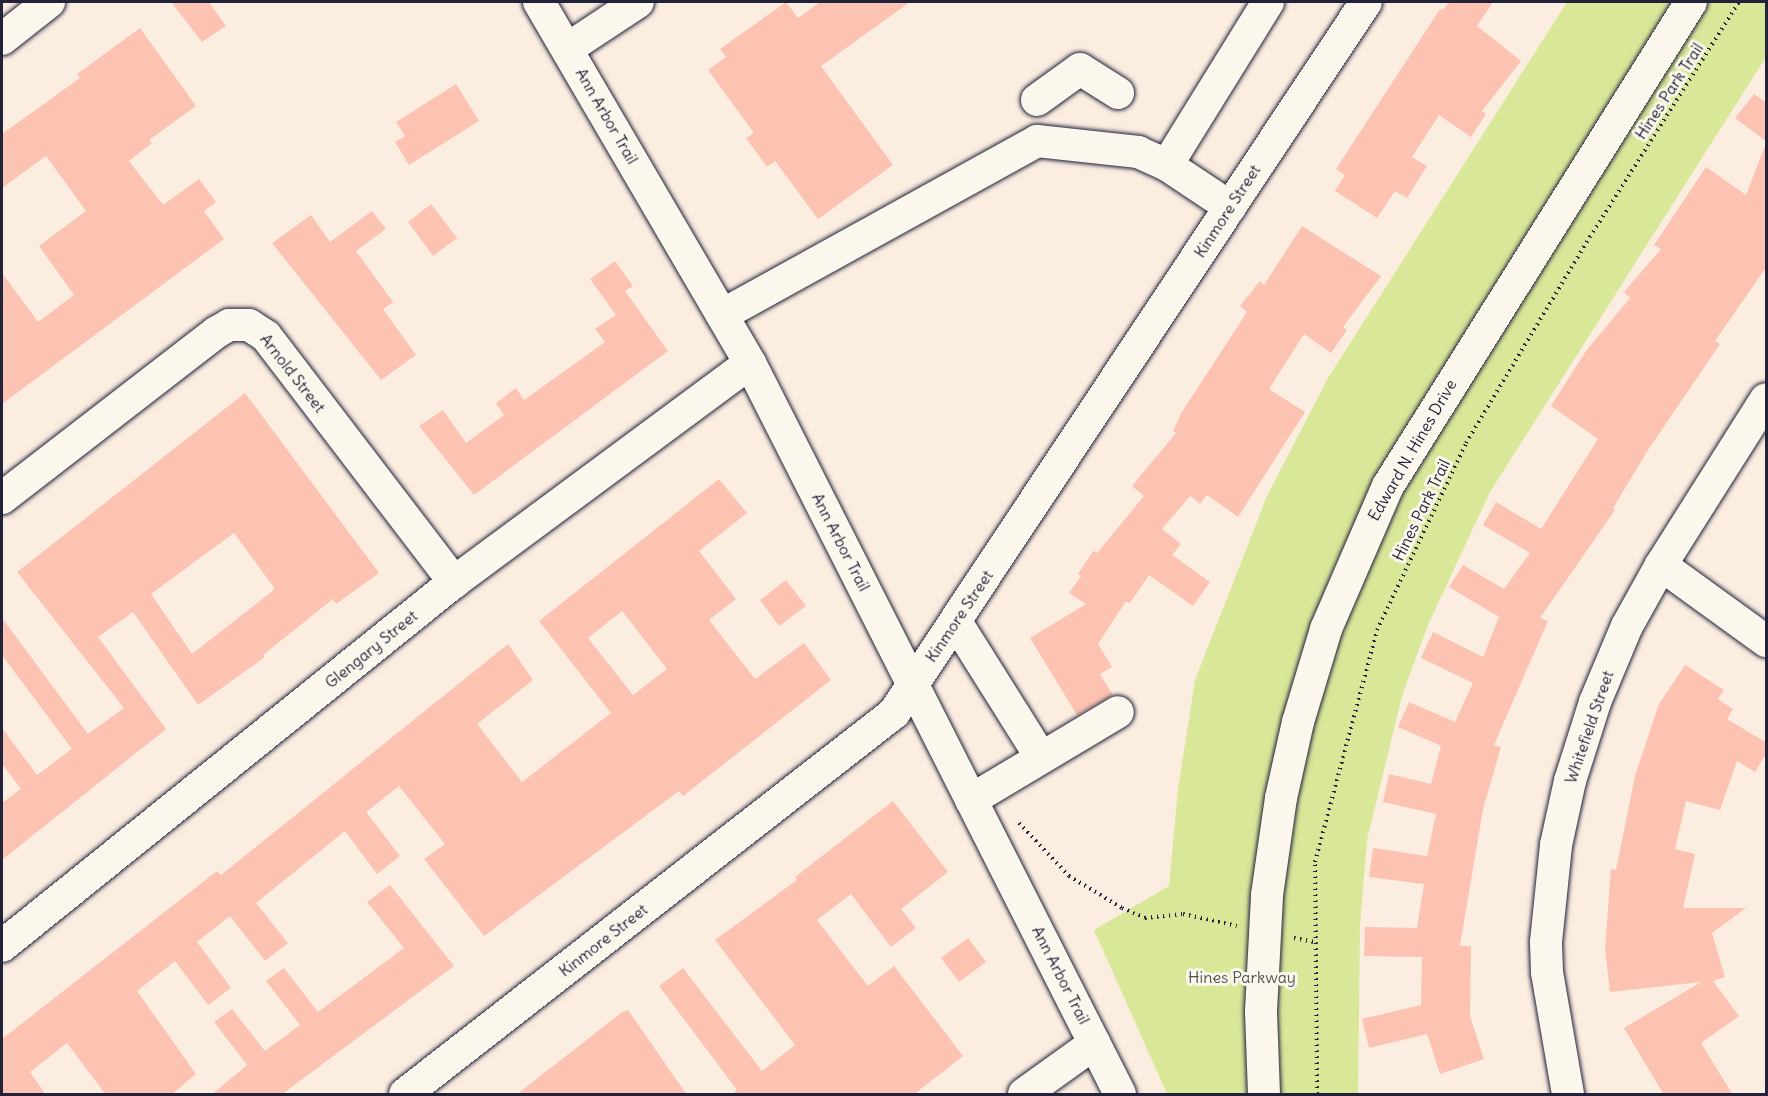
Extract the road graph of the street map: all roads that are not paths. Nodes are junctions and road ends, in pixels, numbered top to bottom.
1 (49, 2) edge
2 (539, 2) edge
3 (638, 2) edge
4 (1268, 2) edge
5 (1366, 2) edge
6 (1690, 2) edge
7 (2, 39) edge
8 (567, 49) junction
9 (1118, 93) dead end
10 (1037, 100) dead end
11 (1167, 165) junction
12 (1230, 207) junction
13 (722, 315) junction
14 (750, 363) junction
15 (1767, 399) edge
16 (2, 498) edge
17 (1661, 565) junction
18 (454, 582) junction
19 (956, 622) junction
20 (1767, 641) edge
21 (913, 685) junction
22 (1118, 712) dead end
23 (1040, 756) junction
24 (983, 792) junction
25 (2, 946) edge
26 (1095, 1043) junction
27 (405, 1095) edge
28 (1024, 1095) edge
29 (1120, 1095) edge
30 (1264, 1095) edge
31 (1568, 1095) edge

1 - 7 street
2 - 8 street, Ann Arbor Trail
3 - 8 street
4 - 11 street
5 - 12 street, Kinmore Street
6 - 30 street, Edward N. Hines Drive
8 - 13 street, Ann Arbor Trail
9 - 10 street
11 - 12 street
11 - 13 street
12 - 19 street, Kinmore Street
13 - 14 street, Ann Arbor Trail
14 - 18 street, Glengary Street
14 - 21 street, Ann Arbor Trail
15 - 17 street, Whitefield Street
16 - 18 street, Arnold Street
17 - 20 street
17 - 31 street, Whitefield Street
18 - 25 street, Glengary Street
19 - 21 street, Kinmore Street
19 - 23 street
21 - 24 street, Ann Arbor Trail
21 - 27 street, Kinmore Street
22 - 23 street
23 - 24 street
24 - 26 street, Ann Arbor Trail
26 - 28 street
26 - 29 street, Ann Arbor Trail

